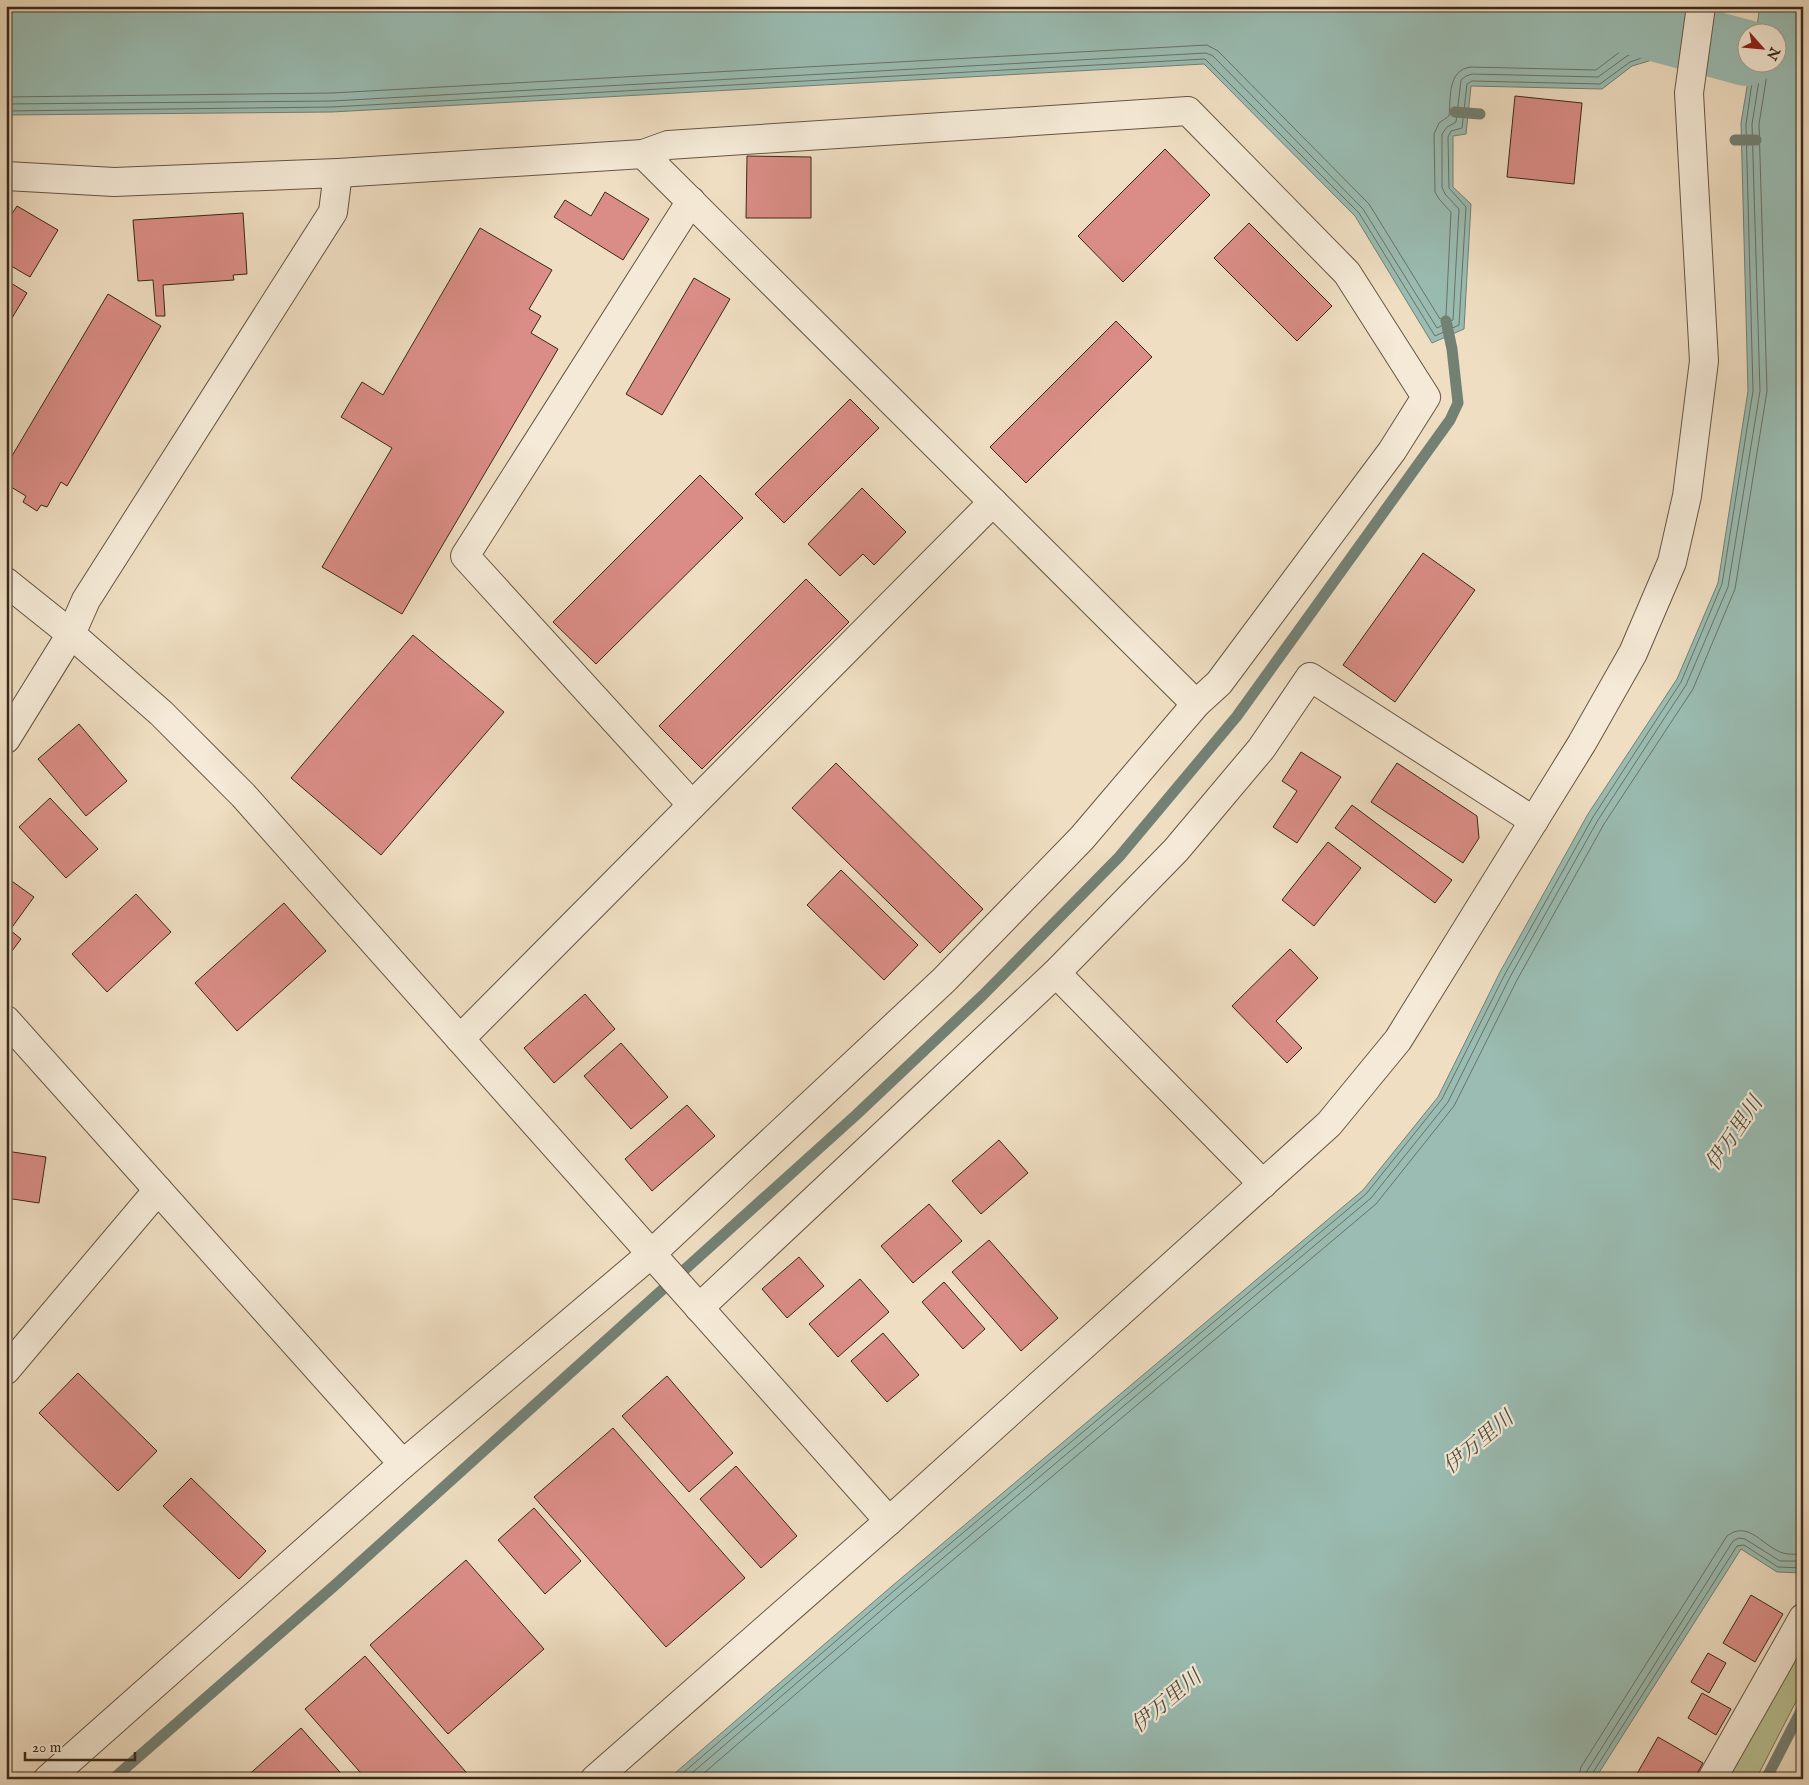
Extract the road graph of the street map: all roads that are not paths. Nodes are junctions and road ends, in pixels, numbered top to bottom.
1 (1700, 9) edge
2 (644, 154) junction
3 (338, 173) junction
4 (6, 176) edge
5 (691, 201) junction
6 (993, 502) junction
7 (6, 582) edge
8 (71, 634) junction
9 (1196, 704) junction
10 (6, 739) edge
11 (692, 805) junction
12 (1534, 821) junction
13 (1056, 973) junction
14 (6, 1020) edge
15 (460, 1038) junction
16 (1263, 1184) junction
17 (158, 1190) junction
18 (651, 1254) junction
19 (699, 1308) junction
20 (6, 1370) edge
21 (403, 1464) junction
22 (889, 1521) junction
23 (1803, 1618) edge
24 (48, 1779) edge
25 (595, 1779) edge
26 (1712, 1779) edge

1 - 12 street
2 - 3 street
2 - 5 street
2 - 9 street
3 - 4 street
3 - 8 street
5 - 6 street
5 - 11 street
6 - 9 street
6 - 11 street
7 - 8 street
8 - 10 street
8 - 15 street
9 - 18 street
11 - 15 street
12 - 13 street
12 - 16 street
13 - 16 street
13 - 19 street
14 - 17 street
15 - 18 street
16 - 22 street
17 - 20 street
17 - 21 street
18 - 19 street
18 - 21 street
19 - 22 street
21 - 24 street
22 - 25 street
23 - 26 street

